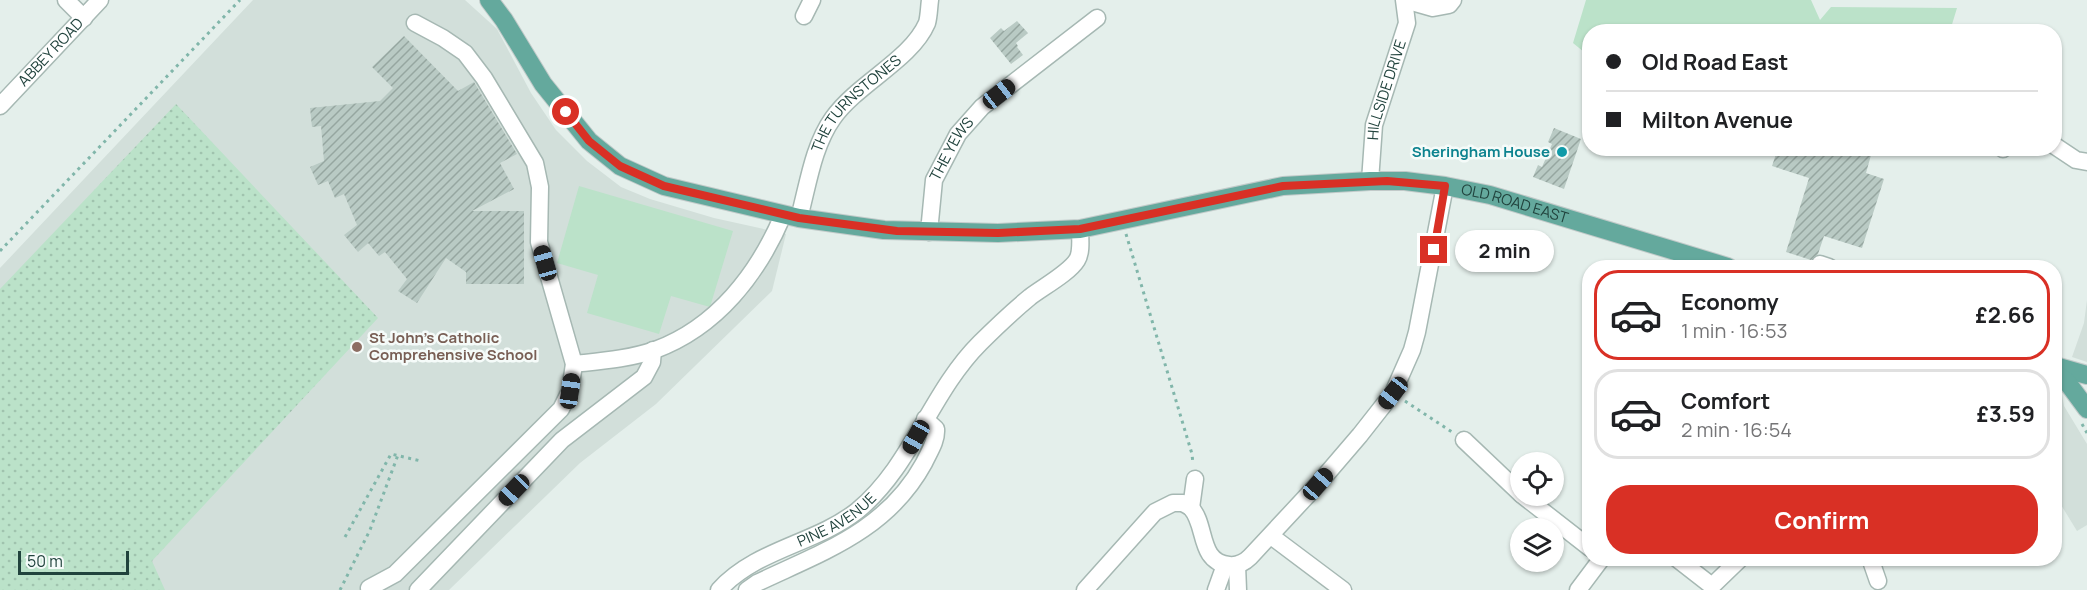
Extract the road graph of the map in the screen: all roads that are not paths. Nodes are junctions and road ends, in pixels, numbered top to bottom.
1 (66, 0) edge
2 (100, 0) edge
3 (489, 0) edge
4 (812, 0) edge
5 (930, 0) edge
6 (1404, 0) edge
7 (1453, 0) edge
8 (804, 16) dead end
9 (84, 18) junction
10 (1097, 18) dead end
11 (415, 23) dead end
12 (0, 106) edge
13 (2062, 151) edge
14 (2087, 162) edge
15 (1370, 181) junction
16 (1445, 186) junction
17 (791, 216) junction
18 (1080, 229) junction
19 (929, 232) junction
20 (1705, 260) edge
21 (653, 350) junction
22 (574, 364) junction
23 (2062, 368) edge
24 (2087, 375) edge
25 (2062, 379) edge
26 (2087, 409) edge
27 (925, 419) junction
28 (1464, 440) road end
29 (1195, 479) road end
30 (1510, 484) edge
31 (1536, 506) edge
32 (1191, 508) junction
33 (1271, 536) junction
34 (1582, 542) edge
35 (1231, 565) junction
36 (1596, 566) edge
37 (1686, 566) edge
38 (1733, 566) edge
39 (1873, 566) edge
40 (378, 569) dead end
41 (1878, 581) dead end
42 (368, 589) edge
43 (418, 590) edge
44 (719, 590) edge
45 (747, 590) edge
46 (1085, 590) edge
47 (1216, 590) edge
48 (1238, 590) edge
49 (1343, 590) edge
50 (1578, 590) edge

1 - 9 street
2 - 9 street, ABBEY ROAD
3 - 17 main road, OLD ROAD EAST
4 - 8 street
5 - 17 street, THE TURNSTONES
6 - 7 street
6 - 15 street, HILLSIDE DRIVE
9 - 12 street, ABBEY ROAD
10 - 19 street, THE YEWS
11 - 22 street
13 - 14 street
15 - 16 main road, OLD ROAD EAST
15 - 18 main road, OLD ROAD EAST
16 - 20 main road, OLD ROAD EAST
16 - 33 street
17 - 19 main road, OLD ROAD EAST
17 - 21 street, THE TURNSTONES
18 - 19 main road, OLD ROAD EAST
18 - 27 street, PINE AVENUE
21 - 22 street, THE TURNSTONES
21 - 43 street
22 - 42 street
23 - 24 main road
25 - 26 main road
27 - 44 street, PINE AVENUE
27 - 45 street, PINE AVENUE
28 - 30 street
29 - 32 street
31 - 34 street
32 - 35 street
32 - 46 street
33 - 35 street
33 - 49 street
35 - 47 street
35 - 48 street
36 - 50 street
37 - 38 street
39 - 41 street
40 - 42 street

